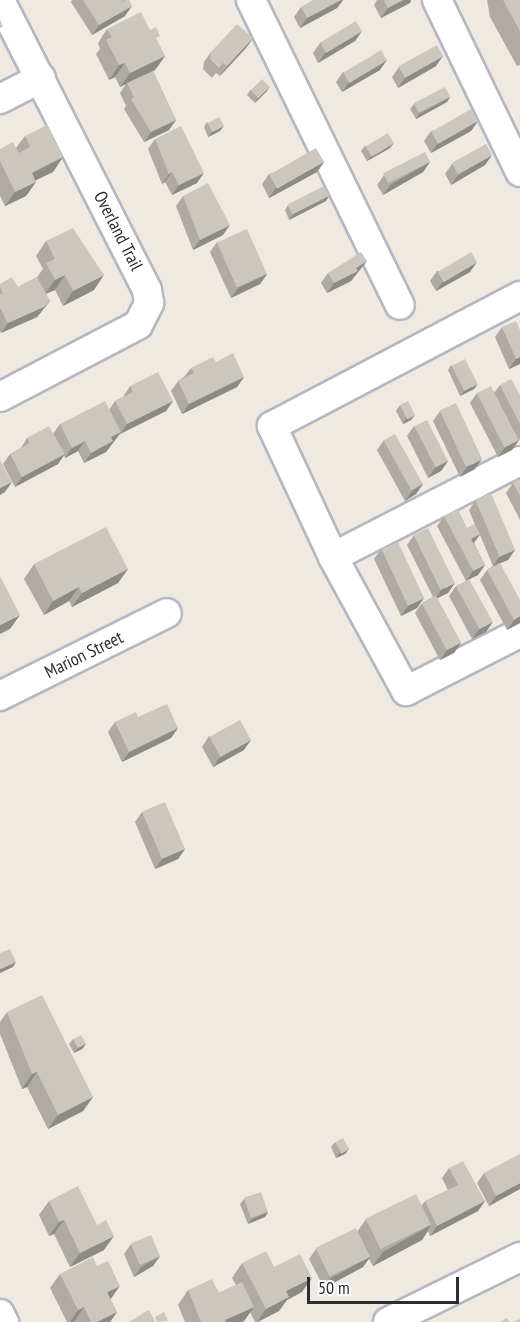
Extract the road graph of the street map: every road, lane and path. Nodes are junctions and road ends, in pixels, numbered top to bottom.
1 (0, 0) edge
2 (251, 0) edge
3 (436, 0) edge
4 (41, 78) junction
5 (0, 99) edge
6 (520, 172) edge
7 (520, 296) edge
8 (400, 305) dead end
9 (0, 397) edge
10 (520, 461) edge
11 (333, 557) junction
12 (167, 614) dead end
13 (520, 633) edge
14 (0, 696) edge
15 (520, 1257) edge
16 (0, 1314) edge
17 (4, 1322) edge
18 (388, 1322) edge

1 - 4 street, Overland Trail
2 - 8 street
3 - 6 street
4 - 5 street
4 - 9 street, Overland Trail
7 - 11 street
10 - 11 street
11 - 13 street
12 - 14 street, Marion Street
15 - 18 street
16 - 17 street

